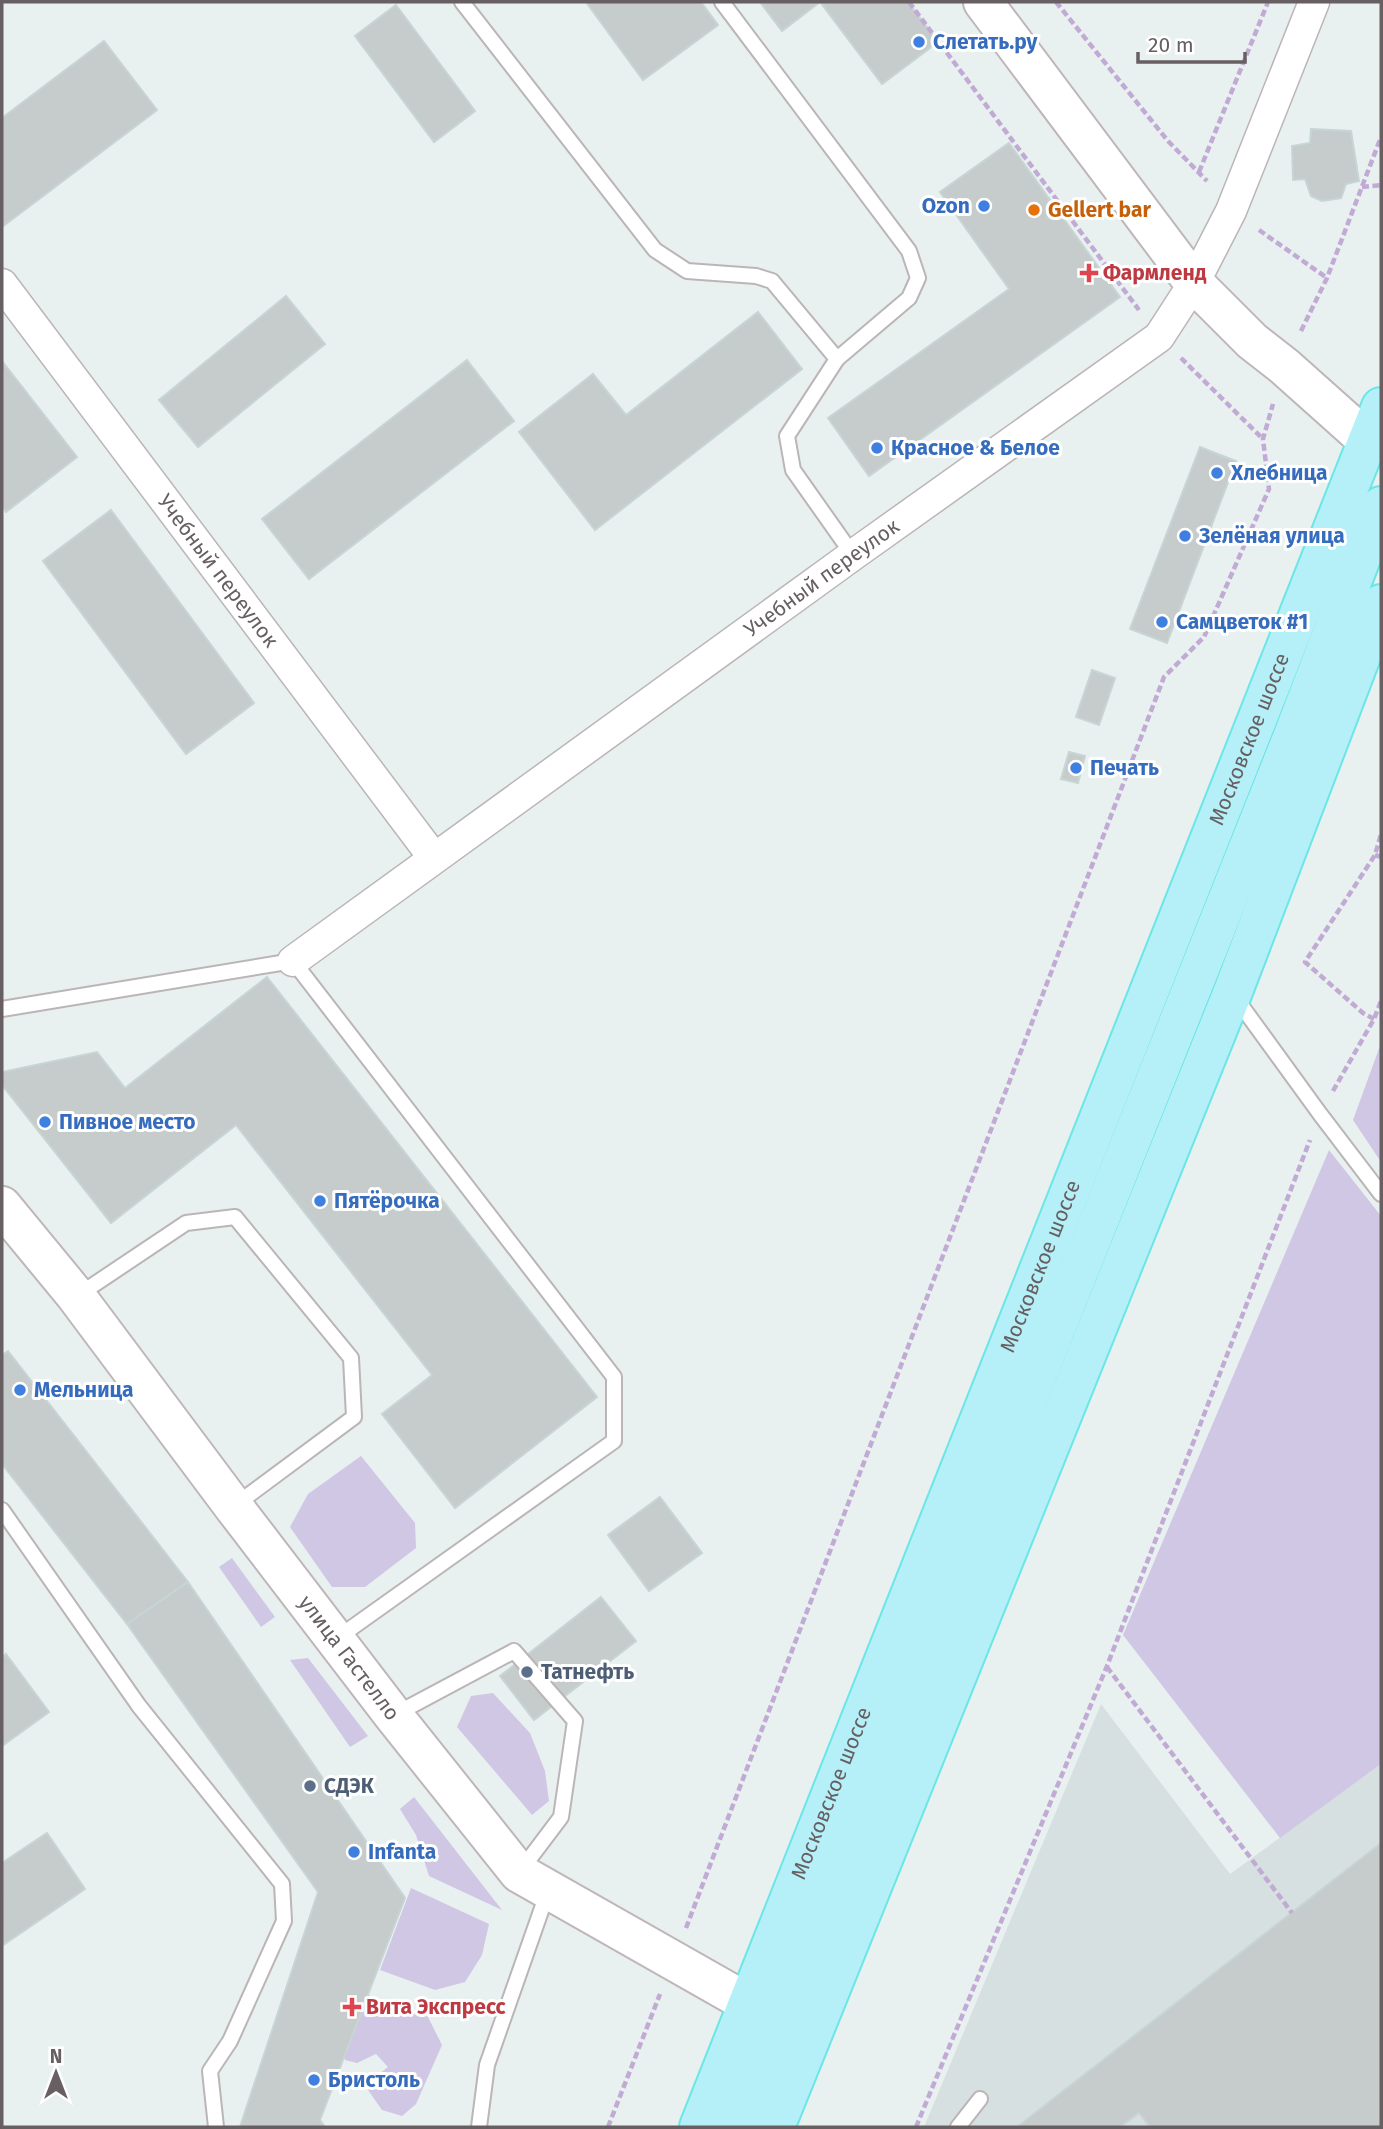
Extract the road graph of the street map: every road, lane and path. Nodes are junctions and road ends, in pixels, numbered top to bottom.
1 (463, 2) edge
2 (722, 2) edge
3 (909, 2) edge
4 (983, 2) edge
5 (1056, 2) edge
6 (1268, 2) edge
7 (1314, 2) edge
8 (1381, 137) edge
9 (1199, 172) junction
10 (1381, 185) edge
11 (1362, 187) junction
12 (1231, 211) junction
13 (1327, 278) junction
14 (1194, 283) junction
15 (2, 284) edge
16 (1159, 337) junction
17 (836, 359) junction
18 (1284, 366) junction
19 (1377, 434) edge
20 (1263, 439) junction
21 (1381, 506) edge
22 (853, 555) junction
23 (1381, 604) edge
24 (1381, 835) edge
25 (1375, 855) junction
26 (1381, 857) edge
27 (434, 858) junction
28 (293, 961) junction
29 (1232, 993) junction
30 (1381, 1001) edge
31 (2, 1009) edge
32 (1374, 1019) junction
33 (1320, 1114) junction
34 (1381, 1194) edge
35 (6, 1220) edge
36 (76, 1296) junction
37 (233, 1506) junction
38 (2, 1510) edge
39 (336, 1639) junction
40 (1107, 1666) junction
41 (393, 1715) junction
42 (533, 1881) junction
43 (1292, 1913) dead end
44 (673, 1961) junction
45 (763, 2012) junction
46 (980, 2099) dead end
47 (216, 2127) edge
48 (479, 2127) edge
49 (608, 2127) edge
50 (699, 2127) edge
51 (737, 2127) edge
52 (775, 2127) edge
53 (916, 2127) edge
54 (958, 2127) edge

1 - 17 lane
2 - 17 lane
3 - 16 path
4 - 14 street
5 - 9 path
6 - 9 path
7 - 12 street, Учебный переулок
8 - 11 path
9 - 12 path
10 - 11 path
11 - 13 path
12 - 13 path
12 - 14 street, Учебный переулок
13 - 18 path
14 - 16 street, Учебный переулок
14 - 18 street
15 - 27 street, Учебный переулок
16 - 20 path
16 - 22 street, Учебный переулок
17 - 22 lane
18 - 19 street
18 - 20 path
19 - 45 main road, Московское шоссе
20 - 44 path
21 - 45 main road, Московское шоссе
22 - 27 street, Учебный переулок
23 - 29 main road
24 - 25 path
25 - 26 path
25 - 32 path
27 - 28 street, Учебный переулок
28 - 31 lane
28 - 39 lane
29 - 33 lane
29 - 52 main road
30 - 32 path
32 - 33 path
33 - 34 lane
33 - 40 path
35 - 36 street, улица Гастелло
36 - 37 street, улица Гастелло
36 - 37 lane
37 - 39 street, улица Гастелло
38 - 47 lane
39 - 41 street, улица Гастелло
40 - 43 path
40 - 53 path
41 - 42 street, улица Гастелло
41 - 42 lane
42 - 44 street, улица Гастелло
42 - 48 lane
44 - 45 street, улица Гастелло
44 - 49 path
45 - 50 main road, Московское шоссе
45 - 51 main road, Московское шоссе
46 - 54 lane

